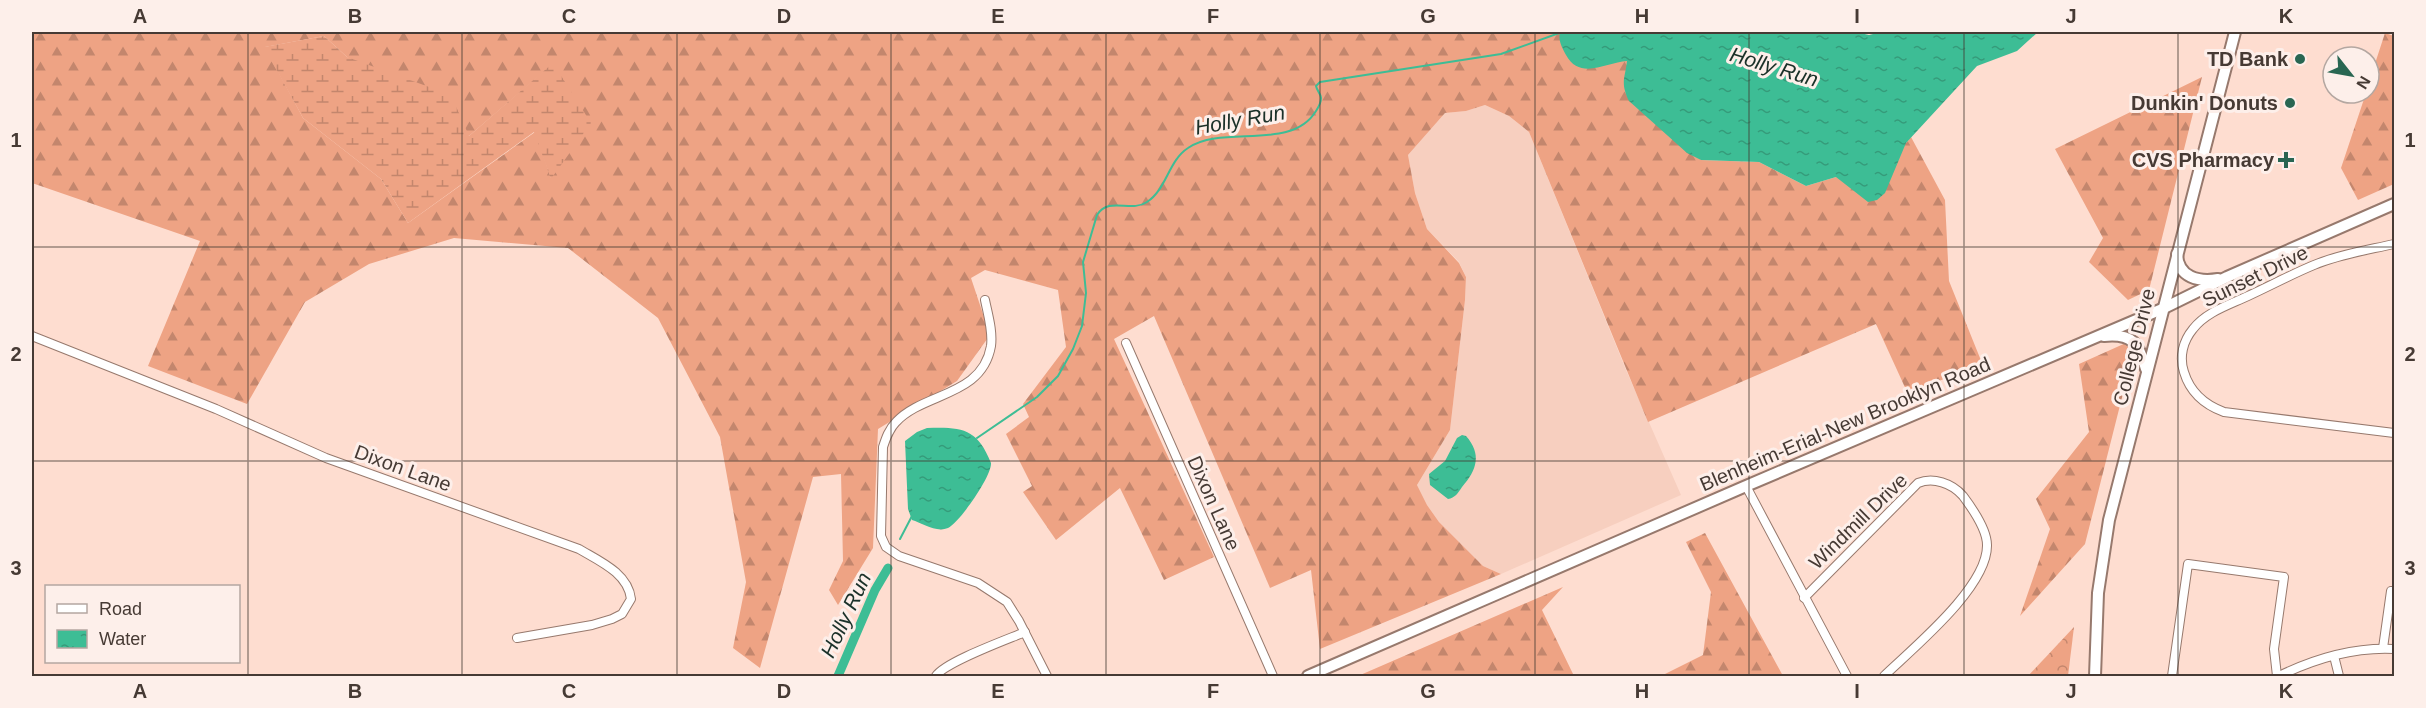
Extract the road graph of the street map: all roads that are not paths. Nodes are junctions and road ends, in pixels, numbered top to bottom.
1 (2235, 32) edge
2 (2394, 204) edge
3 (2394, 244) edge
4 (2177, 251) junction
5 (2227, 277) junction
6 (985, 300) dead end
7 (2162, 309) junction
8 (32, 336) edge
9 (2086, 341) junction
10 (1126, 343) dead end
11 (2146, 370) junction
12 (2394, 433) edge
13 (1746, 486) junction
14 (2391, 591) dead end
15 (1804, 598) junction
16 (1025, 632) junction
17 (517, 638) dead end
18 (2383, 648) junction
19 (2394, 649) edge
20 (2334, 656) junction
21 (936, 676) edge
22 (1047, 676) edge
23 (1272, 676) edge
24 (1308, 676) edge
25 (1847, 676) edge
26 (1884, 676) edge
27 (2095, 676) edge
28 (2172, 676) edge
29 (2278, 676) edge
30 (2339, 676) edge

1 - 4 main road, College Drive
2 - 5 main road, Blenheim-Erial-New Brooklyn Road
3 - 12 street, Sunset Drive
4 - 5 main road
4 - 7 main road, College Drive
5 - 7 main road, Blenheim-Erial-New Brooklyn Road
6 - 16 street
7 - 9 main road, Blenheim-Erial-New Brooklyn Road
7 - 11 main road, College Drive
8 - 17 street, Dixon Lane
9 - 11 main road
9 - 13 main road, Blenheim-Erial-New Brooklyn Road
10 - 23 street, Dixon Lane
11 - 27 main road, College Drive
13 - 15 street, Windmill Drive
13 - 24 main road, Blenheim-Erial-New Brooklyn Road
14 - 18 street
15 - 25 street, Windmill Drive
15 - 26 street, Windmill Drive
16 - 21 street
16 - 22 street
18 - 19 street
18 - 20 street
20 - 29 street
20 - 30 street
28 - 29 street

